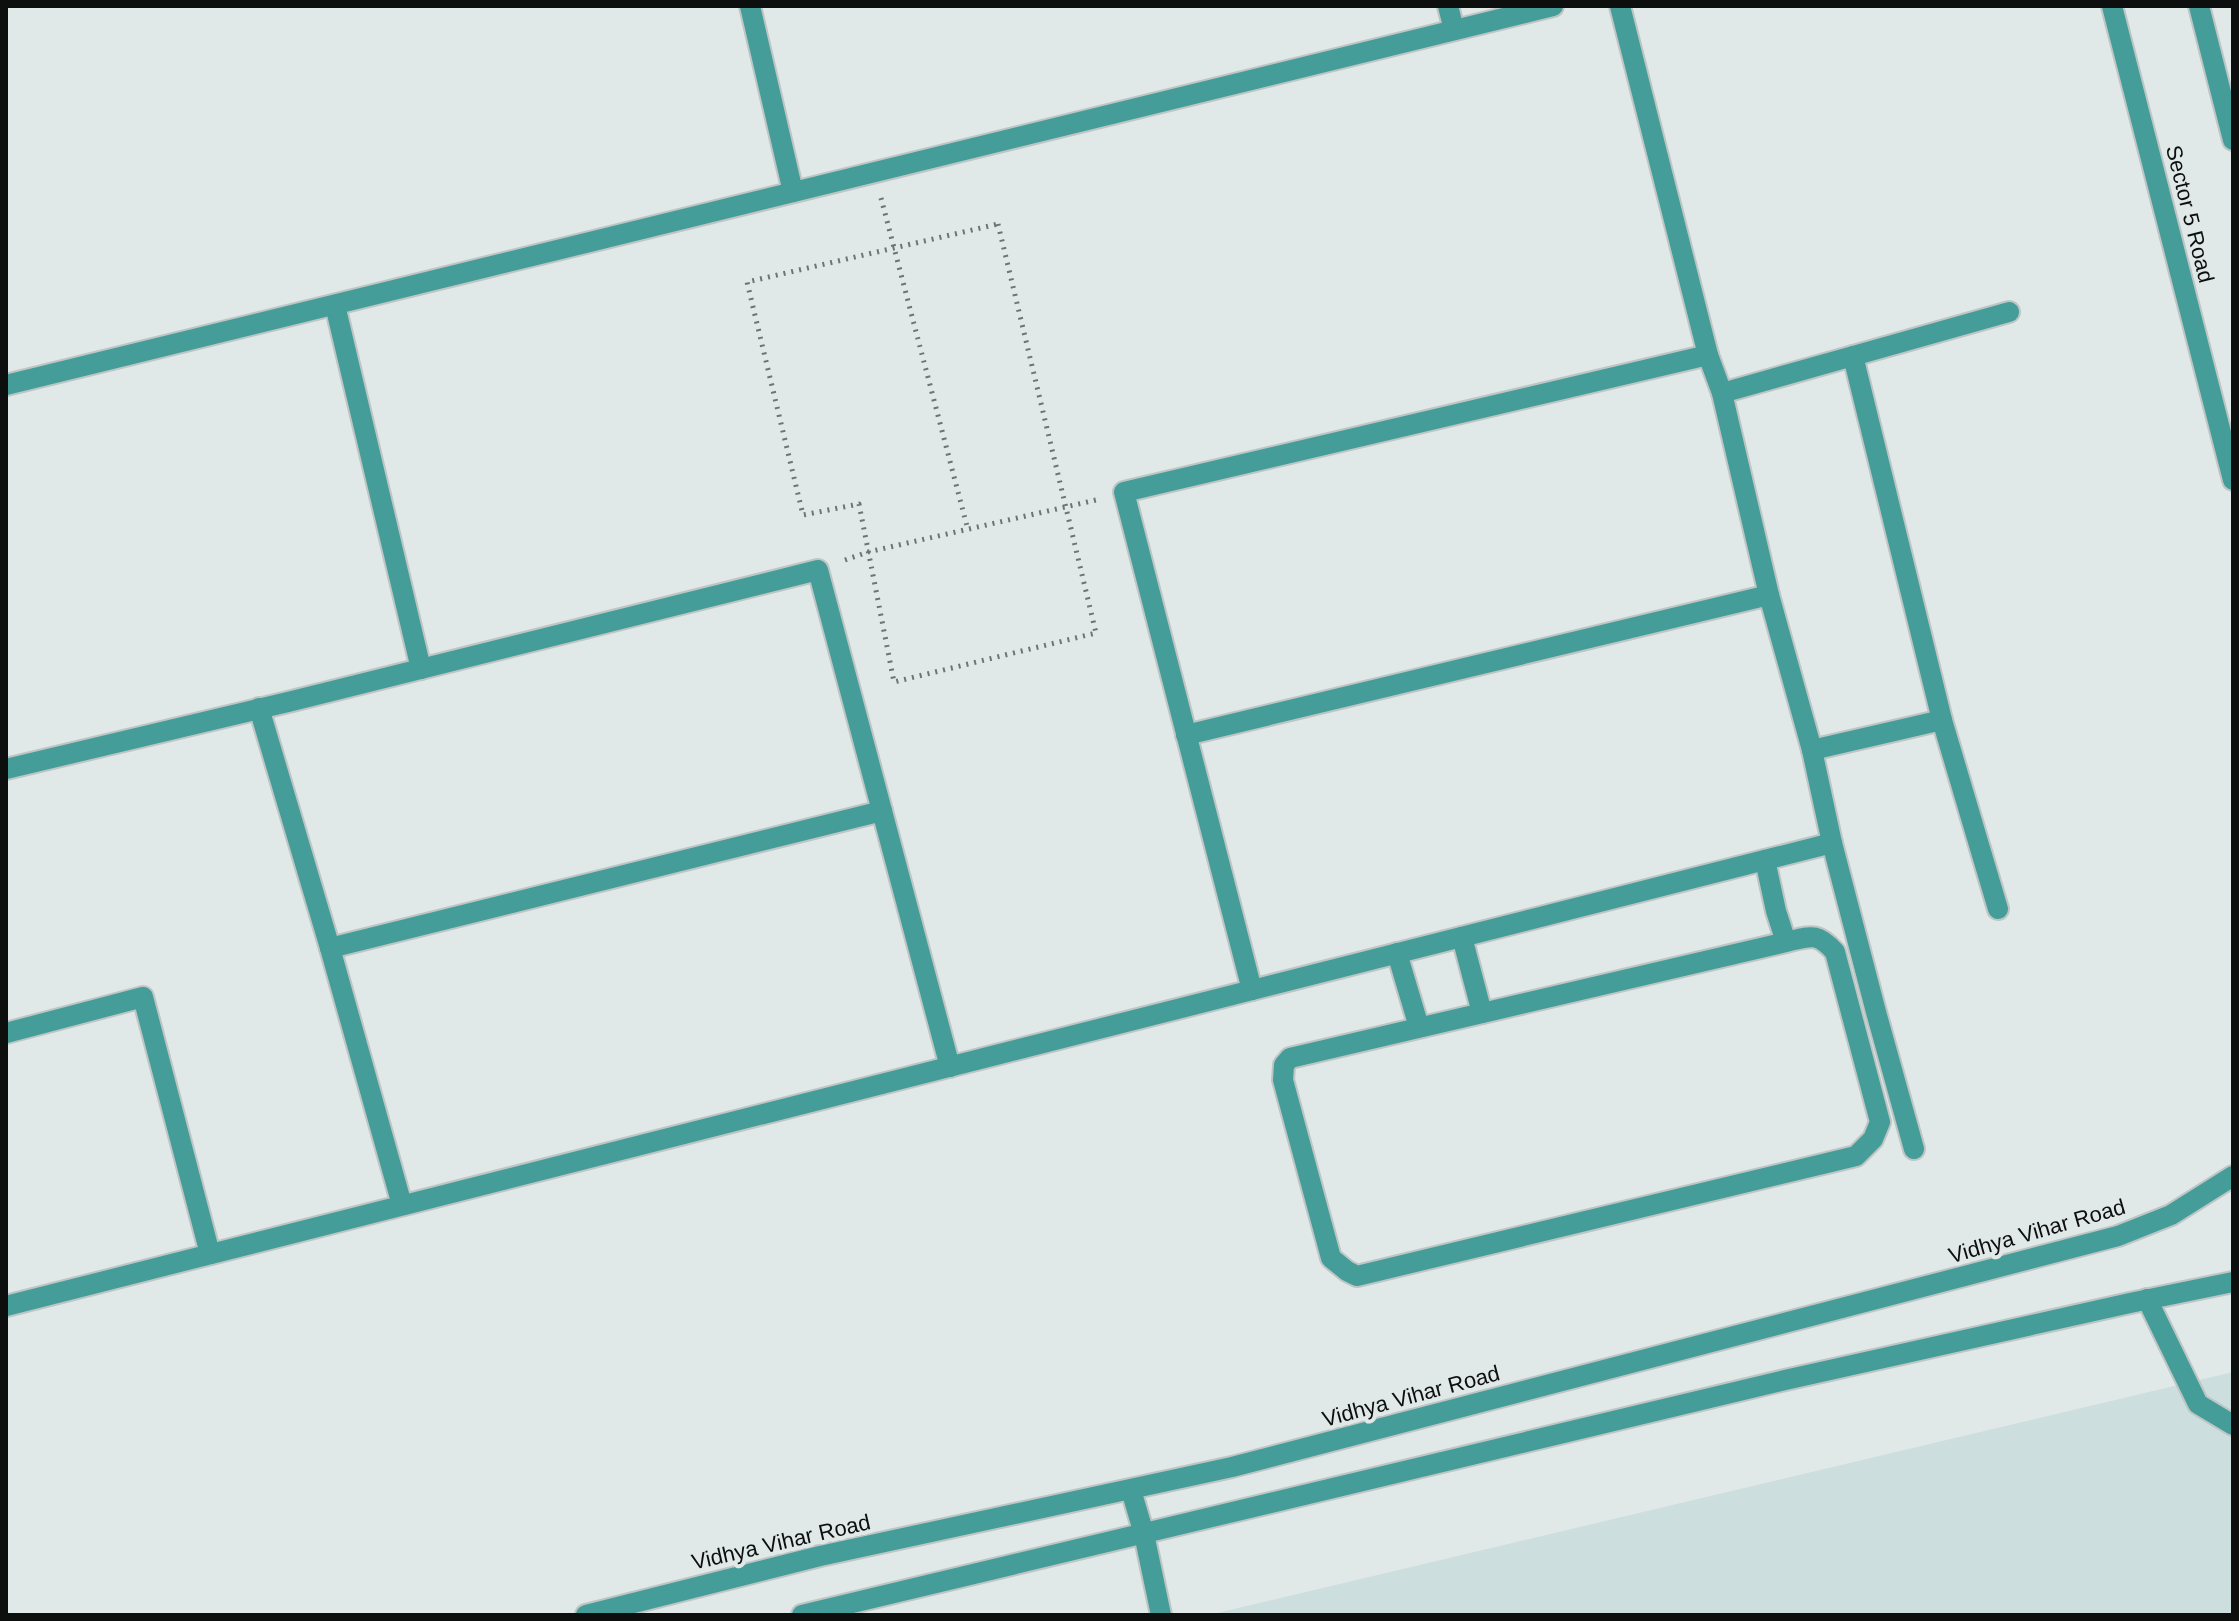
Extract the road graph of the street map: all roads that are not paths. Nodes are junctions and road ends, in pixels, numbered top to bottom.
1 (750, 6) edge
2 (1448, 6) edge
3 (1553, 6) edge
4 (1620, 6) edge
5 (2199, 6) edge
6 (2108, 10) edge
7 (1454, 30) junction
8 (2233, 140) edge
9 (793, 192) junction
10 (335, 305) junction
11 (2009, 312) dead end
12 (1708, 355) junction
13 (1853, 356) junction
14 (6, 385) edge
15 (1722, 393) junction
16 (2233, 480) edge
17 (1769, 595) junction
18 (421, 669) junction
19 (259, 708) junction
20 (1942, 720) junction
21 (1186, 735) junction
22 (1812, 750) junction
23 (6, 769) edge
24 (882, 811) junction
25 (1832, 843) junction
26 (1765, 860) junction
27 (1998, 909) dead end
28 (1462, 937) junction
29 (1786, 942) junction
30 (330, 948) junction
31 (1397, 953) junction
32 (1252, 990) junction
33 (1482, 1013) junction
34 (1419, 1027) junction
35 (6, 1033) edge
36 (950, 1067) junction
37 (1914, 1149) dead end
38 (2233, 1176) edge
39 (402, 1205) junction
40 (210, 1254) junction
41 (2233, 1282) edge
42 (2147, 1299) junction
43 (6, 1306) edge
44 (2233, 1425) edge
45 (1131, 1490) junction
46 (1144, 1534) junction
47 (586, 1615) edge
48 (802, 1615) edge
49 (1161, 1615) edge

1 - 9 street
2 - 7 street
3 - 7 street
4 - 12 street
5 - 8 street
6 - 16 street, Sector 5 Road
7 - 9 street
9 - 10 street
10 - 14 street
10 - 18 street
11 - 13 street
12 - 15 street
12 - 21 street
13 - 15 street
13 - 20 street
15 - 17 street
17 - 21 street
17 - 22 street
18 - 19 street
18 - 24 street
19 - 23 street
19 - 30 street
20 - 22 street
20 - 27 street
21 - 32 street
22 - 25 street
24 - 30 street
24 - 36 street
25 - 26 street
25 - 37 street
26 - 28 street
26 - 29 street
28 - 31 street
28 - 33 street
29 - 33 street
29 - 34 street
30 - 39 street
31 - 32 street
31 - 34 street
32 - 36 street
33 - 34 street
35 - 40 street
36 - 39 street
38 - 45 street, Vidhya Vihar Road
39 - 40 street
40 - 43 street
41 - 42 street
42 - 44 street
42 - 46 street
45 - 46 street
45 - 47 street, Vidhya Vihar Road
46 - 48 street
46 - 49 street

